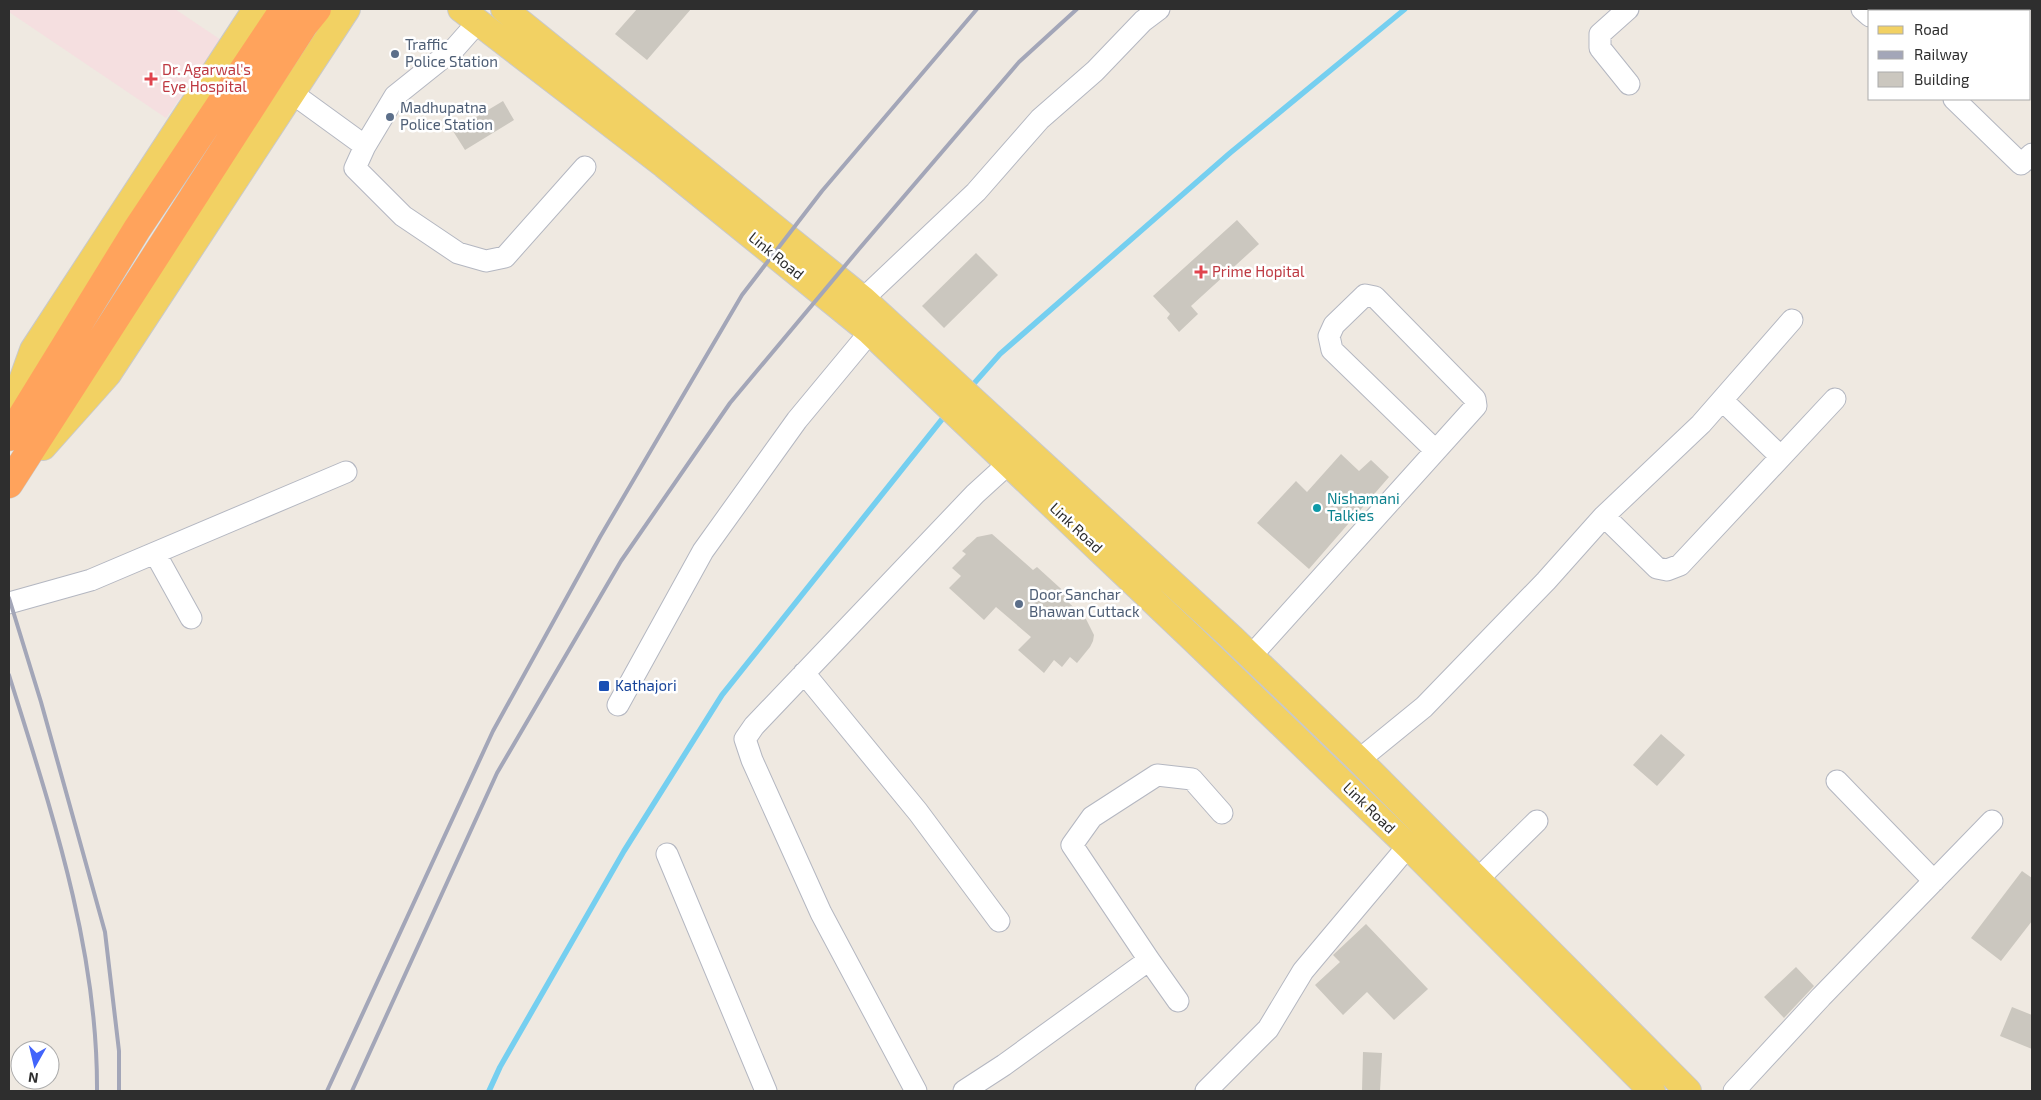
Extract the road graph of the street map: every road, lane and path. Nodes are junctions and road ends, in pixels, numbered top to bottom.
1 (256, 9) edge
2 (504, 9) edge
3 (1158, 9) edge
4 (1628, 9) edge
5 (349, 11) edge
6 (297, 13) edge
7 (469, 15) edge
8 (1629, 84) dead end
9 (292, 94) junction
10 (1955, 100) edge
11 (365, 146) junction
12 (2032, 154) edge
13 (585, 167) dead end
14 (863, 299) junction
15 (1792, 320) dead end
16 (870, 332) junction
17 (944, 388) junction
18 (1836, 399) dead end
19 (1722, 400) junction
20 (9, 417) edge
21 (984, 426) junction
22 (9, 437) edge
23 (1435, 450) junction
24 (1781, 458) junction
25 (1009, 463) junction
26 (346, 472) dead end
27 (9, 485) edge
28 (1604, 516) junction
29 (155, 553) junction
30 (9, 603) edge
31 (191, 618) dead end
32 (1251, 656) junction
33 (804, 673) junction
34 (618, 705) dead end
35 (1359, 760) junction
36 (1837, 781) dead end
37 (1222, 813) dead end
38 (1537, 821) dead end
39 (1992, 821) dead end
40 (1408, 846) junction
41 (667, 854) dead end
42 (1478, 879) junction
43 (1934, 881) junction
44 (999, 921) dead end
45 (1149, 960) junction
46 (1178, 1001) dead end
47 (766, 1091) edge
48 (916, 1091) edge
49 (964, 1091) edge
50 (1206, 1091) edge
51 (1652, 1091) edge
52 (1688, 1091) edge
53 (1734, 1091) edge

1 - 20 main road
2 - 14 main road, Link Road
3 - 14 street
4 - 8 street
5 - 9 main road
6 - 22 highway
6 - 27 highway
7 - 11 street
7 - 16 main road, Link Road
9 - 11 street
9 - 27 main road
10 - 12 street
11 - 13 street
14 - 17 main road, Link Road
15 - 19 street
16 - 17 main road, Link Road
16 - 34 street
17 - 21 main road, Link Road
18 - 24 street
19 - 24 street
19 - 28 street
21 - 25 main road, Link Road
21 - 32 main road, Link Road
23 - 23 street
23 - 32 street
24 - 28 street
25 - 33 street
25 - 40 main road, Link Road
26 - 29 street
28 - 35 street
29 - 30 street
29 - 31 street
32 - 35 main road, Link Road
33 - 44 street
33 - 48 street
35 - 42 main road, Link Road
36 - 43 street
37 - 45 street
38 - 42 street
39 - 43 street
40 - 50 street
40 - 51 main road, Link Road
41 - 47 street
42 - 52 main road, Link Road
43 - 53 street
45 - 46 street
45 - 49 street

